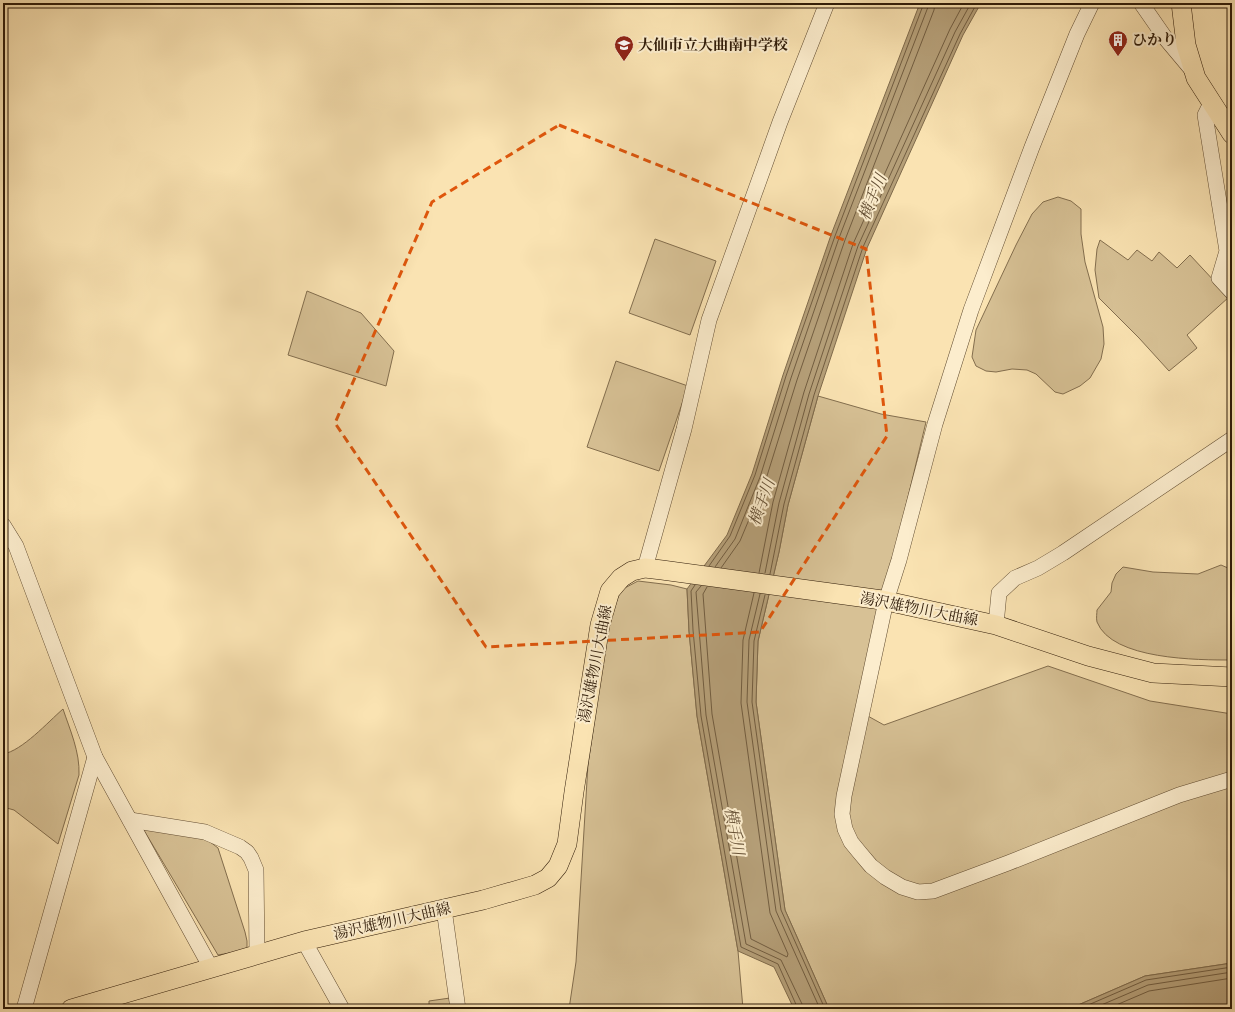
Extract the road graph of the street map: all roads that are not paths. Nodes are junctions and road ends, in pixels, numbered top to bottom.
1 (827, 3) edge
2 (1092, 3) edge
3 (1141, 3) edge
4 (1181, 3) edge
5 (1194, 72) junction
6 (1211, 103) junction
7 (1232, 134) edge
8 (1232, 292) edge
9 (1232, 439) edge
10 (3, 525) edge
11 (654, 569) junction
12 (884, 601) junction
13 (996, 625) junction
14 (1232, 677) edge
15 (95, 757) junction
16 (1232, 779) edge
17 (130, 820) junction
18 (444, 909) junction
19 (304, 941) junction
20 (257, 955) junction
21 (211, 968) junction
22 (24, 1009) edge
23 (71, 1009) edge
24 (342, 1009) edge
25 (458, 1009) edge

1 - 11 street
2 - 12 street
3 - 5 street
4 - 5 main road
5 - 6 main road
6 - 7 main road
6 - 8 street
9 - 13 street
10 - 15 street
11 - 12 main road, 湯沢雄物川大曲線
11 - 18 main road, 湯沢雄物川大曲線
12 - 13 main road, 湯沢雄物川大曲線
12 - 16 street
13 - 14 main road, 湯沢雄物川大曲線
15 - 17 street
15 - 22 street
17 - 20 street
17 - 21 street
18 - 19 main road, 湯沢雄物川大曲線
18 - 25 street
19 - 20 main road, 湯沢雄物川大曲線
19 - 24 street
20 - 21 main road, 湯沢雄物川大曲線
21 - 23 main road, 湯沢雄物川大曲線

